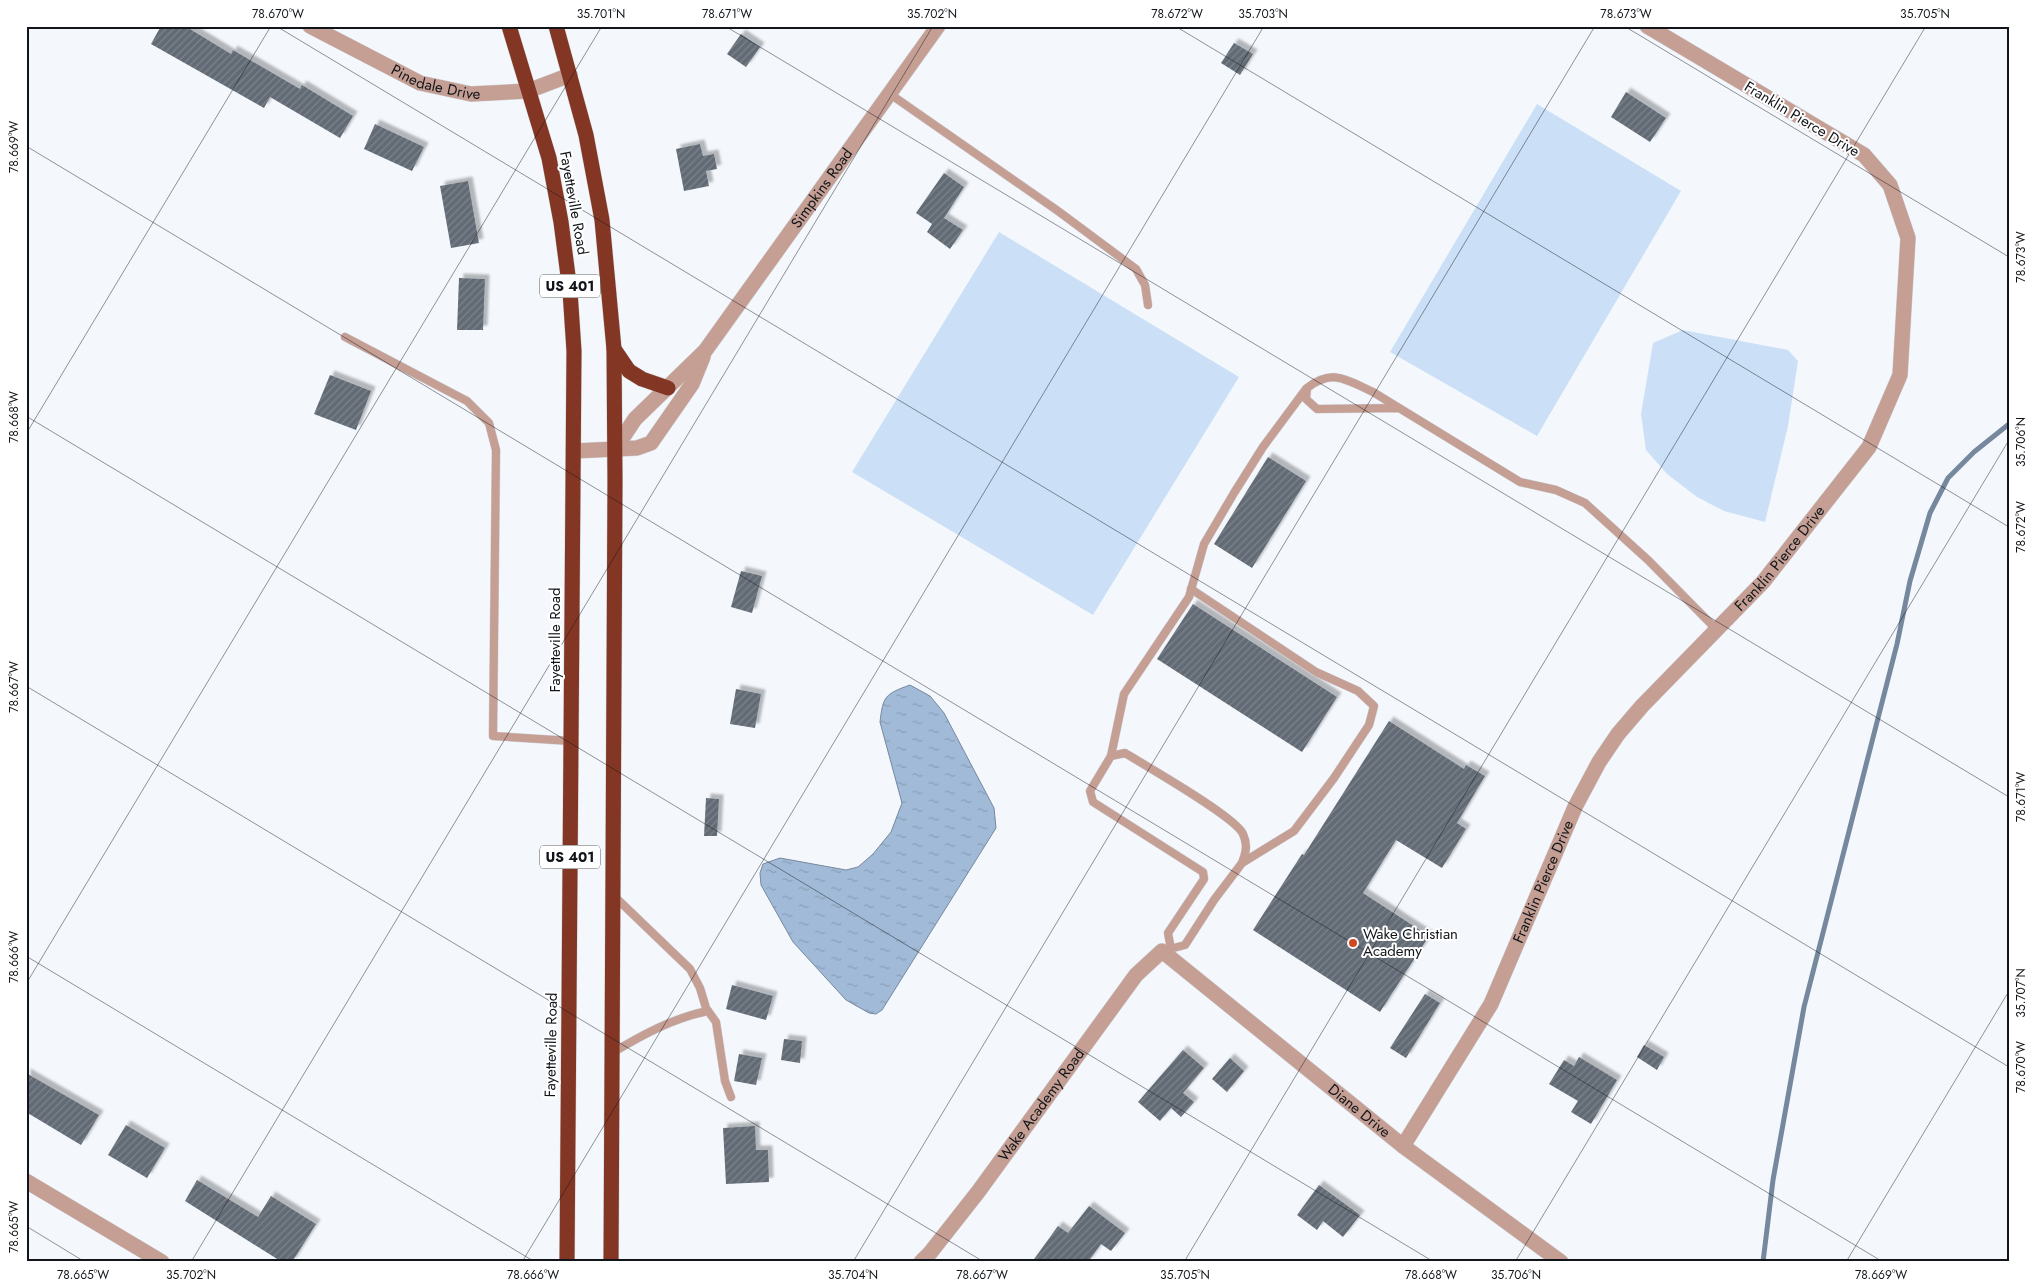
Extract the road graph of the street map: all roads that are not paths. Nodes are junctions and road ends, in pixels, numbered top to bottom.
1 (310, 26) edge
2 (509, 26) edge
3 (556, 26) edge
4 (938, 26) edge
5 (1647, 26) edge
6 (570, 75) junction
7 (528, 91) junction
8 (890, 94) junction
9 (1148, 305) dead end
10 (345, 337) dead end
11 (614, 349) junction
12 (705, 351) junction
13 (668, 388) junction
14 (1307, 388) junction
15 (1399, 408) junction
16 (615, 449) junction
17 (574, 451) junction
18 (1191, 589) junction
19 (1716, 629) junction
20 (571, 741) junction
21 (1111, 756) junction
22 (1242, 863) junction
23 (613, 895) junction
24 (1166, 950) junction
25 (708, 1011) junction
26 (612, 1053) junction
27 (731, 1097) dead end
28 (1404, 1146) junction
29 (26, 1180) edge
30 (929, 1259) edge
31 (162, 1262) edge
32 (567, 1262) edge
33 (611, 1262) edge
34 (1561, 1262) edge

1 - 7 street, Pinedale Drive
2 - 7 highway, Fayetteville Road / US 401
3 - 6 highway, Fayetteville Road / US 401
4 - 8 street, Simpkins Road
5 - 19 street, Franklin Pierce Drive
6 - 7 street, Pinedale Drive
6 - 11 highway, Fayetteville Road / US 401
7 - 17 highway, Fayetteville Road / US 401
8 - 9 lane
8 - 12 street, Simpkins Road
10 - 20 lane
11 - 13 highway
11 - 16 highway, Fayetteville Road / US 401
12 - 13 street, Simpkins Road
12 - 16 street, Simpkins Road
13 - 16 street, Simpkins Road
14 - 15 lane
14 - 15 lane
14 - 18 lane
15 - 19 lane
16 - 17 street, Simpkins Road
16 - 23 highway, Fayetteville Road / US 401
17 - 20 highway, Fayetteville Road / US 401
18 - 21 lane
18 - 22 lane
19 - 28 street, Franklin Pierce Drive
20 - 32 highway, Fayetteville Road / US 401
21 - 22 lane
21 - 24 lane
22 - 24 lane
23 - 25 lane
23 - 26 highway, Fayetteville Road / US 401
24 - 28 street, Diane Drive
24 - 30 street, Wake Academy Road
25 - 26 lane
25 - 27 lane
26 - 33 highway, Fayetteville Road / US 401
28 - 34 street, Diane Drive
29 - 31 street

